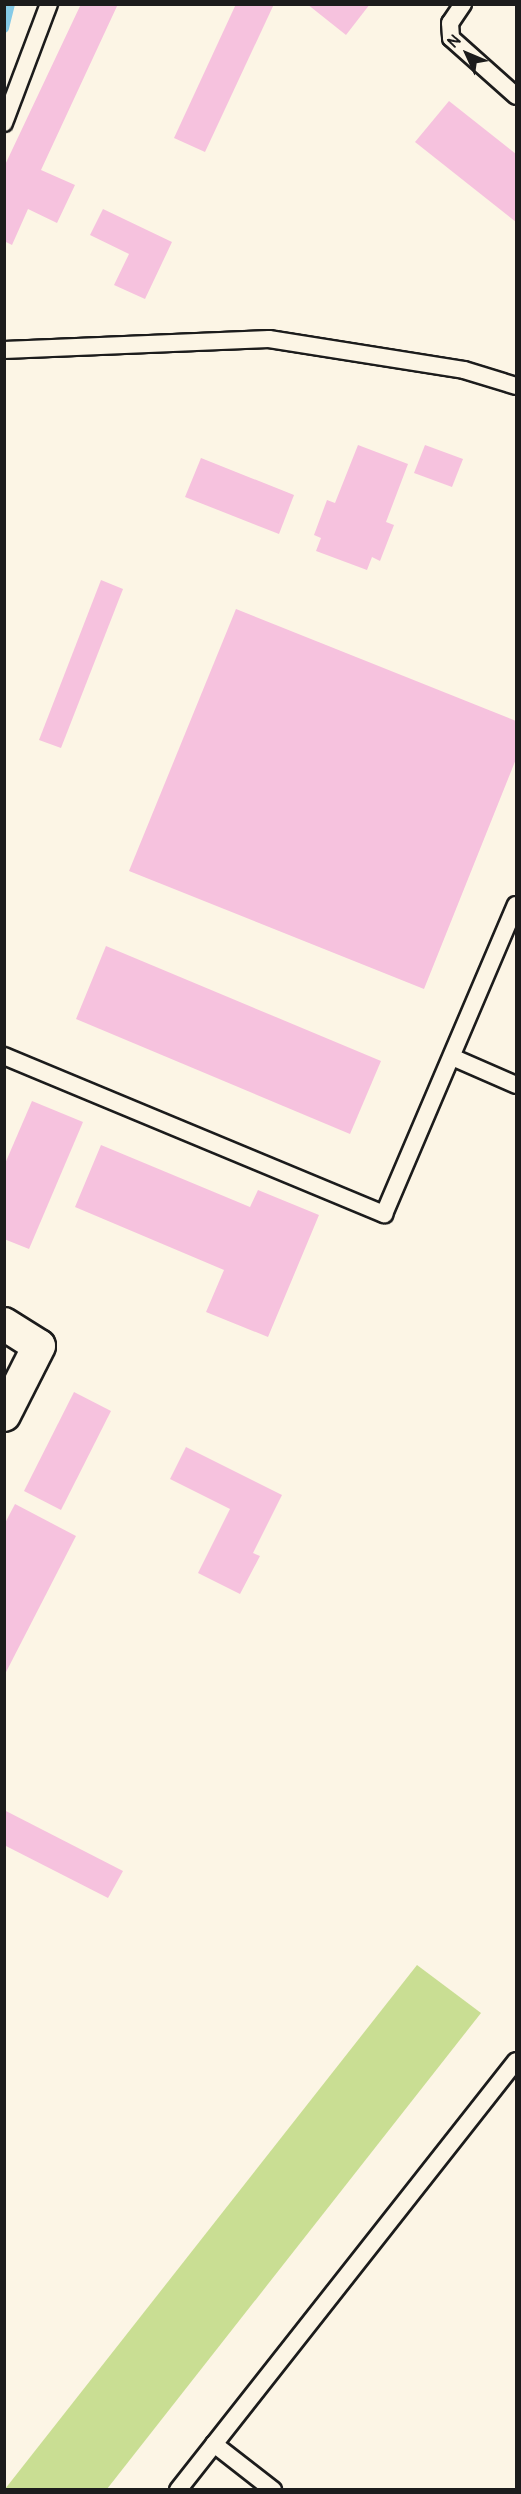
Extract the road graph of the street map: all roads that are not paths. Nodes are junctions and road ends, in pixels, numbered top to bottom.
1 (49, 4) edge
2 (463, 4) edge
3 (516, 96) edge
4 (4, 123) edge
5 (4, 350) edge
6 (516, 386) edge
7 (516, 905) edge
8 (4, 1056) edge
9 (452, 1057) junction
10 (516, 1084) edge
11 (4, 1324) edge
12 (4, 1415) edge
13 (516, 2061) edge
14 (214, 2444) junction
15 (178, 2490) edge
16 (273, 2490) edge

1 - 4 lane
2 - 3 lane
5 - 6 lane
7 - 9 lane
8 - 9 lane
9 - 10 lane
11 - 12 street
13 - 14 lane
14 - 15 lane
14 - 16 lane

